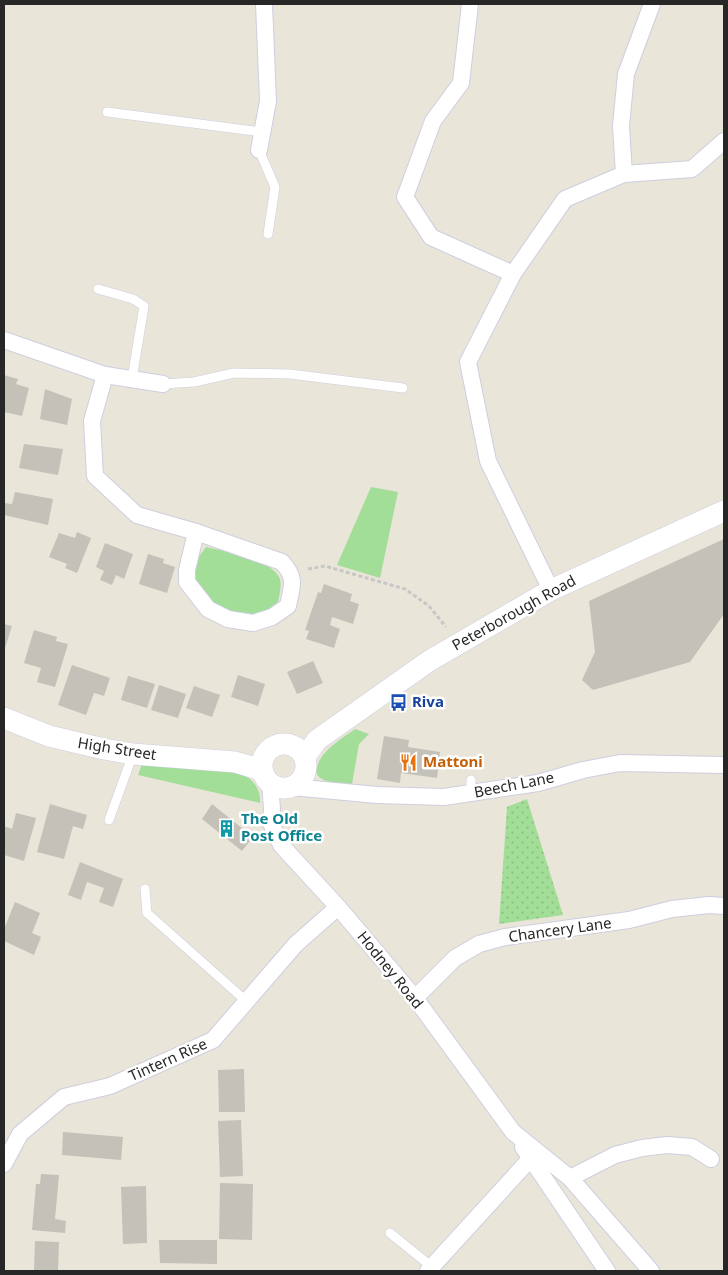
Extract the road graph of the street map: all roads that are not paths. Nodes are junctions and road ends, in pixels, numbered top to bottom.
1 (264, 4) edge
2 (470, 4) edge
3 (652, 4) edge
4 (107, 112) dead end
5 (262, 132) junction
6 (724, 140) edge
7 (260, 150) joint
8 (624, 174) junction
9 (268, 234) dead end
10 (513, 274) junction
11 (98, 289) dead end
12 (4, 340) edge
13 (105, 375) junction
14 (132, 379) junction
15 (163, 384) joint
16 (403, 388) dead end
17 (724, 511) edge
18 (196, 532) junction
19 (551, 590) junction
20 (4, 718) edge
21 (300, 752) junction
22 (133, 754) junction
23 (724, 765) edge
24 (279, 778) junction
25 (109, 820) dead end
26 (145, 888) dead end
27 (724, 906) edge
28 (338, 907) junction
29 (415, 998) junction
30 (246, 1001) junction
31 (513, 1132) junction
32 (531, 1158) junction
33 (711, 1159) dead end
34 (4, 1164) edge
35 (570, 1178) junction
36 (390, 1233) dead end
37 (430, 1269) edge
38 (607, 1271) edge
39 (651, 1271) edge

1 - 5 street
2 - 10 street
3 - 8 street
4 - 5 lane
5 - 7 street
6 - 8 street
7 - 9 lane
8 - 10 street
10 - 19 street
11 - 14 lane
12 - 13 street
13 - 14 street
13 - 18 street
14 - 15 street
15 - 16 lane
17 - 19 street, Peterborough Road
18 - 18 street
19 - 21 street, Peterborough Road
20 - 22 street, High Street
21 - 24 street
21 - 24 street, Peterborough Road
22 - 24 street, High Street
22 - 25 lane
23 - 24 street, Beech Lane
24 - 28 street, Hodney Road
26 - 30 lane
27 - 29 street, Chancery Lane
28 - 29 street, Hodney Road
28 - 30 street, Tintern Rise
29 - 31 street, Hodney Road
30 - 34 street, Tintern Rise
31 - 32 street, Hodney Road
31 - 35 street, Hodney Road
32 - 37 street
32 - 38 street, Hodney Road
33 - 35 street
35 - 39 street, Hodney Road
36 - 37 lane

